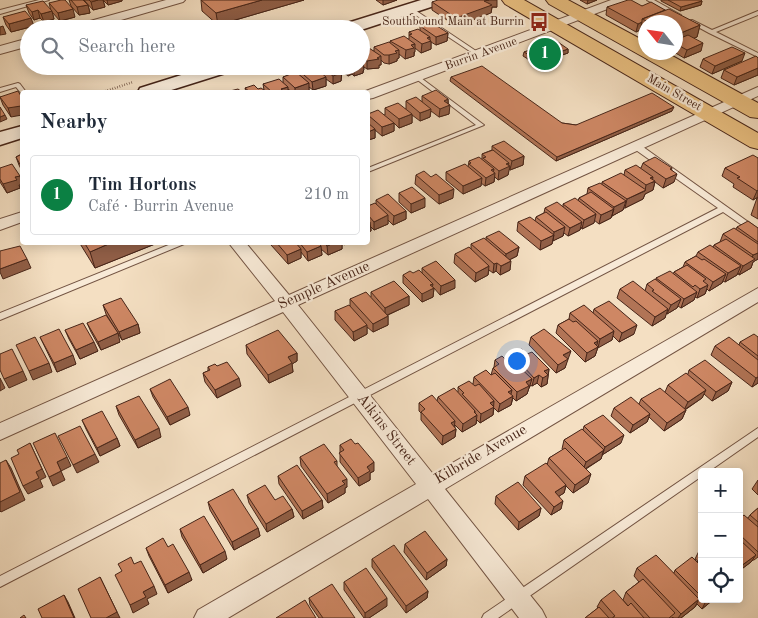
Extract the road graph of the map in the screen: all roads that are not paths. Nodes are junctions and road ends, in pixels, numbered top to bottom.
1 (46, 0) edge
2 (179, 0) edge
3 (437, 0) edge
4 (511, 0) edge
5 (555, 0) edge
6 (622, 0) edge
7 (650, 0) edge
8 (410, 9) junction
9 (0, 12) edge
10 (758, 13) edge
11 (581, 15) junction
12 (108, 20) edge
13 (370, 22) edge
14 (557, 26) junction
15 (711, 32) junction
16 (20, 44) edge
17 (638, 46) edge
18 (0, 50) edge
19 (480, 55) junction
20 (758, 55) edge
21 (665, 60) edge
22 (190, 75) edge
23 (417, 77) junction
24 (143, 86) edge
25 (0, 90) edge
26 (22, 90) edge
27 (758, 91) edge
28 (370, 93) edge
29 (738, 100) junction
30 (758, 112) edge
31 (710, 113) junction
32 (20, 133) edge
33 (0, 139) edge
34 (758, 142) edge
35 (636, 146) junction
36 (370, 169) edge
37 (724, 208) junction
38 (20, 218) edge
39 (0, 225) edge
40 (758, 233) edge
41 (179, 245) edge
42 (238, 245) edge
43 (758, 294) edge
44 (286, 303) junction
45 (0, 317) edge
46 (359, 396) junction
47 (0, 432) edge
48 (758, 432) edge
49 (430, 485) junction
50 (0, 582) edge
51 (518, 597) junction
52 (206, 618) edge
53 (488, 618) edge
54 (534, 618) edge

1 - 9 lane
2 - 12 street
3 - 8 street
4 - 14 main road, Main Street
5 - 11 main road, Main Street
6 - 11 street, Burrin Avenue
7 - 15 lane
8 - 13 street
8 - 19 lane
10 - 15 lane
11 - 14 street, Burrin Avenue
11 - 17 main road, Main Street
14 - 19 street, Burrin Avenue
14 - 31 main road, Main Street
15 - 20 lane
16 - 18 street
19 - 23 street, Burrin Avenue
21 - 29 main road, Main Street
22 - 24 street
23 - 28 street, Burrin Avenue
23 - 36 lane
25 - 26 lane
27 - 29 street, Semple Avenue
29 - 30 main road, Main Street
29 - 31 street, Semple Avenue
31 - 34 main road, Main Street
31 - 35 street, Semple Avenue
32 - 33 street
35 - 37 lane
35 - 44 street, Semple Avenue
37 - 40 lane
37 - 46 lane
38 - 39 street
41 - 45 lane
42 - 44 street, Aikins Street
43 - 49 street, Kilbride Avenue
44 - 46 street, Aikins Street
44 - 47 street, Semple Avenue
46 - 49 street, Aikins Street
46 - 50 lane
48 - 51 lane
49 - 51 street, Aikins Street
49 - 52 street, Kilbride Avenue
51 - 53 lane
51 - 54 street, Aikins Street

